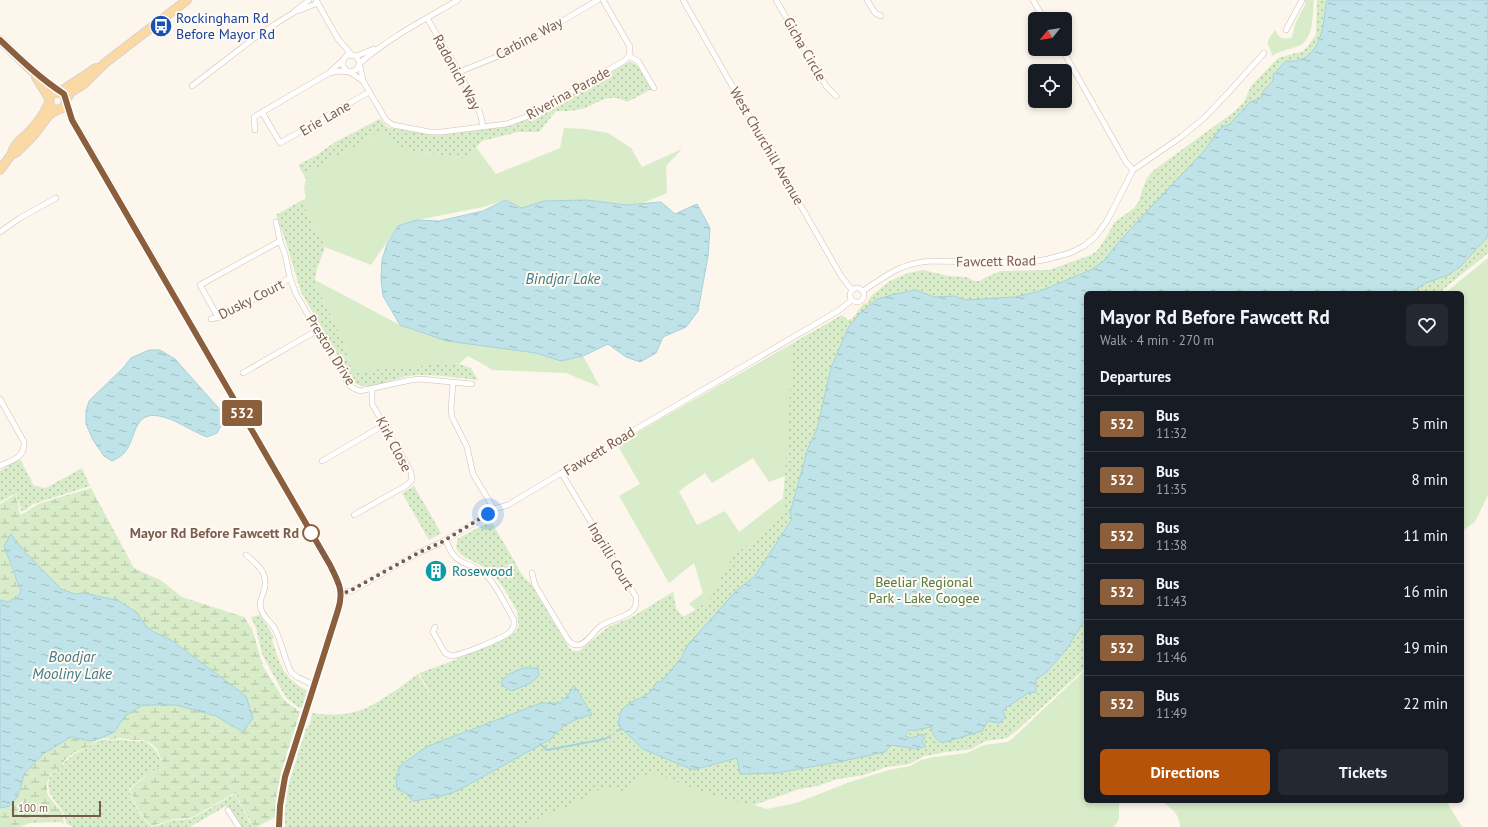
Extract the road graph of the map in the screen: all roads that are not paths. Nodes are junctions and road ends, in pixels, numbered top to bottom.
1 (186, 0) edge
2 (309, 0) edge
3 (458, 0) edge
4 (598, 0) edge
5 (603, 0) edge
6 (683, 0) edge
7 (776, 0) edge
8 (867, 0) edge
9 (1033, 0) edge
10 (1302, 0) edge
11 (317, 2) edge
12 (1040, 12) edge
13 (293, 13) junction
14 (881, 16) dead end
15 (427, 18) junction
16 (1286, 30) dead end
17 (338, 39) junction
18 (0, 40) edge
19 (377, 48) junction
20 (1264, 53) dead end
21 (354, 55) junction
22 (629, 56) junction
23 (1066, 56) edge
24 (344, 58) junction
25 (105, 63) junction
26 (360, 64) junction
27 (30, 69) junction
28 (349, 71) junction
29 (459, 72) junction
30 (329, 73) junction
31 (363, 81) junction
32 (192, 86) dead end
33 (654, 88) dead end
34 (59, 92) junction
35 (369, 92) junction
36 (836, 96) dead end
37 (49, 101) junction
38 (66, 101) junction
39 (58, 110) junction
40 (262, 112) junction
41 (72, 120) junction
42 (483, 126) junction
43 (255, 130) dead end
44 (11, 156) junction
45 (0, 170) edge
46 (1132, 170) junction
47 (56, 198) dead end
48 (276, 222) dead end
49 (0, 232) edge
50 (280, 241) junction
51 (290, 278) junction
52 (852, 290) junction
53 (863, 291) junction
54 (852, 300) junction
55 (218, 317) junction
56 (211, 319) dead end
57 (318, 330) junction
58 (243, 373) dead end
59 (453, 383) junction
60 (472, 384) dead end
61 (372, 389) junction
62 (0, 399) edge
63 (384, 425) junction
64 (322, 461) dead end
65 (0, 466) edge
66 (562, 474) junction
67 (494, 509) junction
68 (354, 515) dead end
69 (446, 540) junction
70 (246, 555) dead end
71 (532, 573) dead end
72 (341, 592) junction
73 (435, 627) dead end
74 (314, 685) junction
75 (228, 810) dead end
76 (239, 827) edge
77 (279, 827) edge

1 - 25 main road
2 - 13 street
3 - 15 street
4 - 29 street, Carbine Way
5 - 22 street
6 - 52 street, West Churchill Avenue
7 - 36 street, Gicha Circle
8 - 14 street
9 - 12 street
10 - 16 street
11 - 13 street
11 - 17 street
13 - 32 street
15 - 19 street
15 - 29 street, Radonich Way
17 - 21 street
17 - 24 street
18 - 27 main road
19 - 21 street
19 - 26 street
20 - 46 street, Fawcett Road
21 - 24 street
21 - 26 street
22 - 33 street
22 - 42 street, Riverina Parade
23 - 46 street
24 - 28 street
24 - 30 street
25 - 34 main road
25 - 38 main road
26 - 28 street
26 - 31 street
27 - 34 main road
27 - 37 main road
28 - 30 street
28 - 31 street
29 - 42 street, Radonich Way
30 - 40 street
31 - 35 street
34 - 37 main road
34 - 38 main road
35 - 40 street, Erie Lane
35 - 42 street, Riverina Parade
37 - 39 main road
37 - 44 main road
38 - 39 main road
38 - 41 main road
39 - 41 main road
39 - 44 main road
40 - 43 street
41 - 72 main road
44 - 45 main road
46 - 53 street, Fawcett Road
47 - 49 street
48 - 50 street, Preston Drive
50 - 51 street, Preston Drive
50 - 55 street
51 - 55 street, Dusky Court
51 - 57 street, Preston Drive
52 - 53 street
52 - 54 street
53 - 54 street
54 - 66 street, Fawcett Road
55 - 56 street, Dusky Court
57 - 58 street
57 - 61 street, Preston Drive
59 - 60 street, Preston Drive
59 - 61 street, Preston Drive
59 - 67 street
61 - 63 street, Kirk Close
62 - 65 street
63 - 64 street
63 - 68 street, Kirk Close
66 - 67 street, Fawcett Road
66 - 71 street, Ingrilli Court
67 - 69 street, Fawcett Road
69 - 72 street, Fawcett Road
69 - 73 street
70 - 74 street
72 - 74 main road
74 - 77 main road
75 - 76 street

